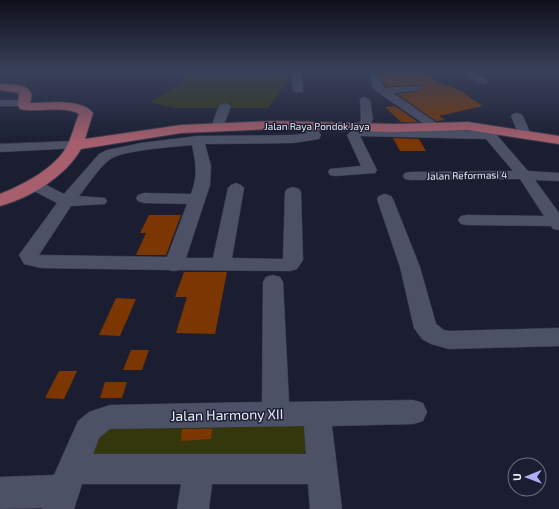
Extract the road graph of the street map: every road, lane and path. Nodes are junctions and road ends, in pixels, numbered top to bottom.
1 (24, 95) edge
2 (388, 95) edge
3 (366, 100) dead end
4 (0, 103) edge
5 (23, 103) junction
6 (225, 106) dead end
7 (517, 116) dead end
8 (308, 125) junction
9 (217, 127) junction
10 (434, 127) junction
11 (360, 128) junction
12 (484, 130) junction
13 (525, 135) junction
14 (190, 136) junction
15 (559, 140) edge
16 (74, 145) junction
17 (0, 148) edge
18 (335, 172) dead end
19 (524, 175) junction
20 (410, 176) dead end
21 (559, 177) edge
22 (38, 188) junction
23 (236, 188) dead end
24 (293, 192) dead end
25 (144, 198) dead end
26 (385, 198) dead end
27 (196, 199) junction
28 (0, 200) edge
29 (66, 201) junction
30 (98, 201) dead end
31 (467, 220) dead end
32 (558, 223) edge
33 (174, 265) junction
34 (221, 265) junction
35 (273, 282) dead end
36 (559, 337) edge
37 (413, 412) dead end
38 (317, 413) junction
39 (276, 414) junction
40 (198, 468) junction
41 (322, 469) junction
42 (65, 490) edge
43 (0, 493) edge
44 (193, 509) edge
45 (326, 509) edge

1 - 5 main road
2 - 10 street
3 - 11 street
4 - 5 street
5 - 16 main road
6 - 9 street
7 - 13 street
8 - 9 main road, Jalan Raya Pondok Jaya
8 - 11 main road, Jalan Raya Pondok Jaya
8 - 14 street
9 - 14 main road, Jalan Raya Pondok Jaya
10 - 11 main road, Jalan Raya Pondok Jaya
10 - 12 main road, Jalan Raya Pondok Jaya
11 - 12 street
11 - 18 street
12 - 13 main road, Jalan Raya Pondok Jaya
12 - 19 street
13 - 15 main road, Jalan Raya Pondok Jaya
14 - 16 main road, Jalan Raya Pondok Jaya
14 - 27 street
14 - 29 street
16 - 17 street
16 - 22 main road
19 - 20 street, Jalan Reformasi 4
19 - 21 street, Jalan Reformasi 4
19 - 32 street
22 - 28 main road
22 - 29 street
23 - 34 street
24 - 34 street
25 - 27 street
26 - 36 street
27 - 33 street
29 - 30 street
29 - 33 street
31 - 32 street
33 - 34 street
35 - 39 street
37 - 38 street, Jalan Harmony XII
38 - 39 street, Jalan Harmony XII
38 - 41 street
39 - 42 street, Jalan Harmony XII
40 - 41 street
40 - 42 street
40 - 44 street
41 - 45 street
42 - 43 street

